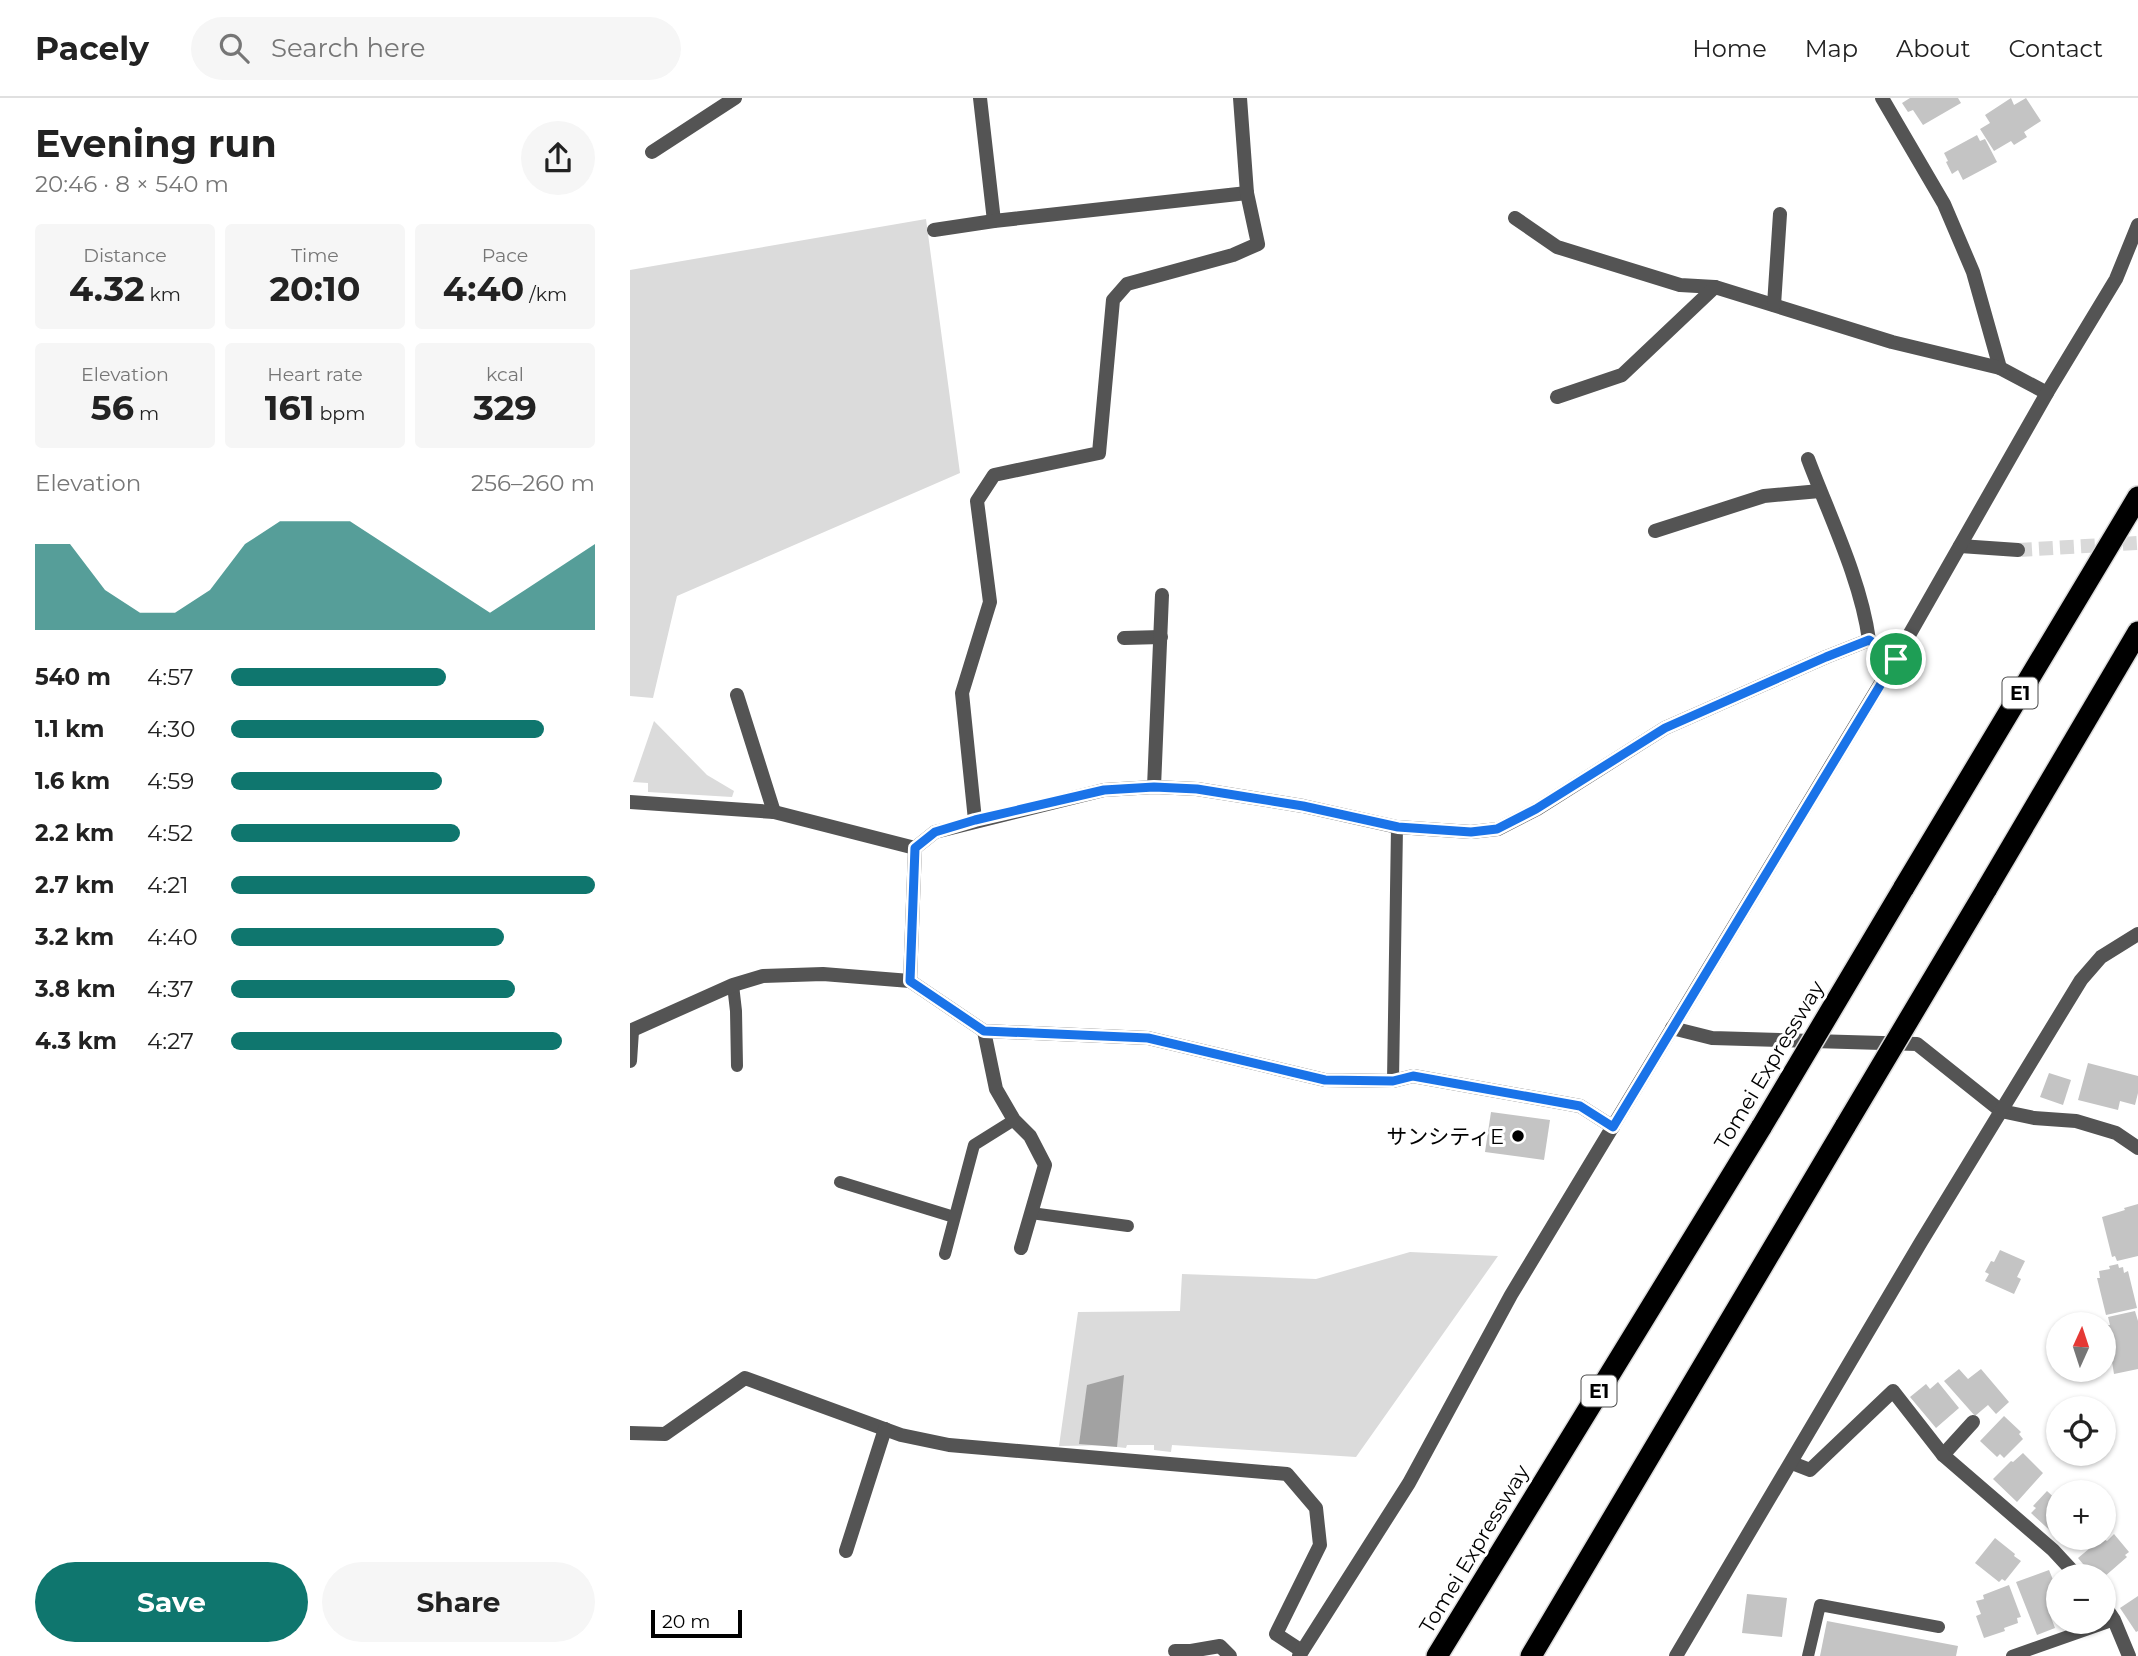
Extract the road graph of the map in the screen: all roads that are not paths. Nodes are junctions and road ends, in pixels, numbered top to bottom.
1 (735, 98) edge
2 (980, 98) edge
3 (1240, 98) edge
4 (1881, 98) edge
5 (652, 152) dead end
6 (1247, 193) junction
7 (1780, 215) dead end
8 (1515, 218) dead end
9 (994, 221) junction
10 (2138, 225) edge
11 (934, 230) dead end
12 (1715, 287) junction
13 (1774, 305) junction
14 (2000, 368) junction
15 (2047, 393) junction
16 (1557, 397) dead end
17 (1808, 458) dead end
18 (1820, 491) junction
19 (2138, 497) edge
20 (1655, 531) dead end
21 (1960, 545) junction
22 (2018, 550) tunnel mouth
23 (1161, 595) dead end
24 (2138, 632) edge
25 (1161, 636) junction
26 (1124, 638) dead end
27 (1869, 640) junction
28 (1896, 659) junction
29 (737, 695) dead end
30 (1154, 787) junction
31 (630, 802) edge
32 (774, 812) junction
33 (975, 820) junction
34 (1398, 827) junction
35 (915, 848) junction
36 (2138, 934) edge
37 (910, 981) junction
38 (733, 985) junction
39 (1672, 1028) junction
40 (631, 1031) edge
41 (984, 1031) junction
42 (630, 1061) edge
43 (737, 1066) dead end
44 (1393, 1081) junction
45 (2001, 1111) junction
46 (1014, 1119) junction
47 (1613, 1127) junction
48 (2138, 1148) edge
49 (840, 1182) dead end
50 (1031, 1213) junction
51 (954, 1217) junction
52 (1128, 1226) dead end
53 (1021, 1248) dead end
54 (945, 1254) dead end
55 (1973, 1422) dead end
56 (885, 1429) junction
57 (630, 1433) edge
58 (1943, 1455) junction
59 (1792, 1463) junction
60 (846, 1550) dead end
61 (2066, 1564) edge
62 (2116, 1625) edge
63 (1939, 1627) dead end
64 (2074, 1634) edge
65 (1175, 1651) dead end
66 (1301, 1654) edge
67 (1230, 1656) edge
68 (1437, 1656) edge
69 (1531, 1656) edge
70 (1676, 1656) edge
71 (1808, 1656) edge
72 (2012, 1656) edge
73 (2129, 1656) edge

1 - 5 street
2 - 9 street
3 - 6 street
4 - 14 street
6 - 9 street
6 - 33 street
7 - 13 street
8 - 12 street
9 - 11 street
10 - 15 street
12 - 13 street
12 - 16 street
13 - 14 street
14 - 15 street
15 - 21 street
17 - 18 street
18 - 20 street
18 - 27 street
19 - 68 highway, Tomei Expressway / E1, bridge
21 - 22 street
21 - 28 street
23 - 25 street
24 - 69 highway, bridge
25 - 26 street
25 - 30 street
27 - 28 street
27 - 34 street
28 - 39 street
29 - 32 street
30 - 33 street
30 - 34 street
31 - 32 street
32 - 35 street
33 - 35 street
34 - 44 lane
35 - 37 street
36 - 45 street
37 - 38 street
37 - 41 street
38 - 40 street
38 - 43 lane
39 - 45 street
39 - 47 street
40 - 42 street
41 - 44 street
41 - 46 street
44 - 47 street
45 - 48 street
45 - 59 street
46 - 50 street
46 - 51 lane
47 - 66 street
49 - 51 lane
50 - 52 lane
50 - 53 street
51 - 54 lane
55 - 58 street
56 - 57 street
56 - 60 street
56 - 66 street
58 - 59 street
58 - 61 street
59 - 70 street
62 - 73 street
63 - 71 lane
64 - 72 lane
65 - 67 street

